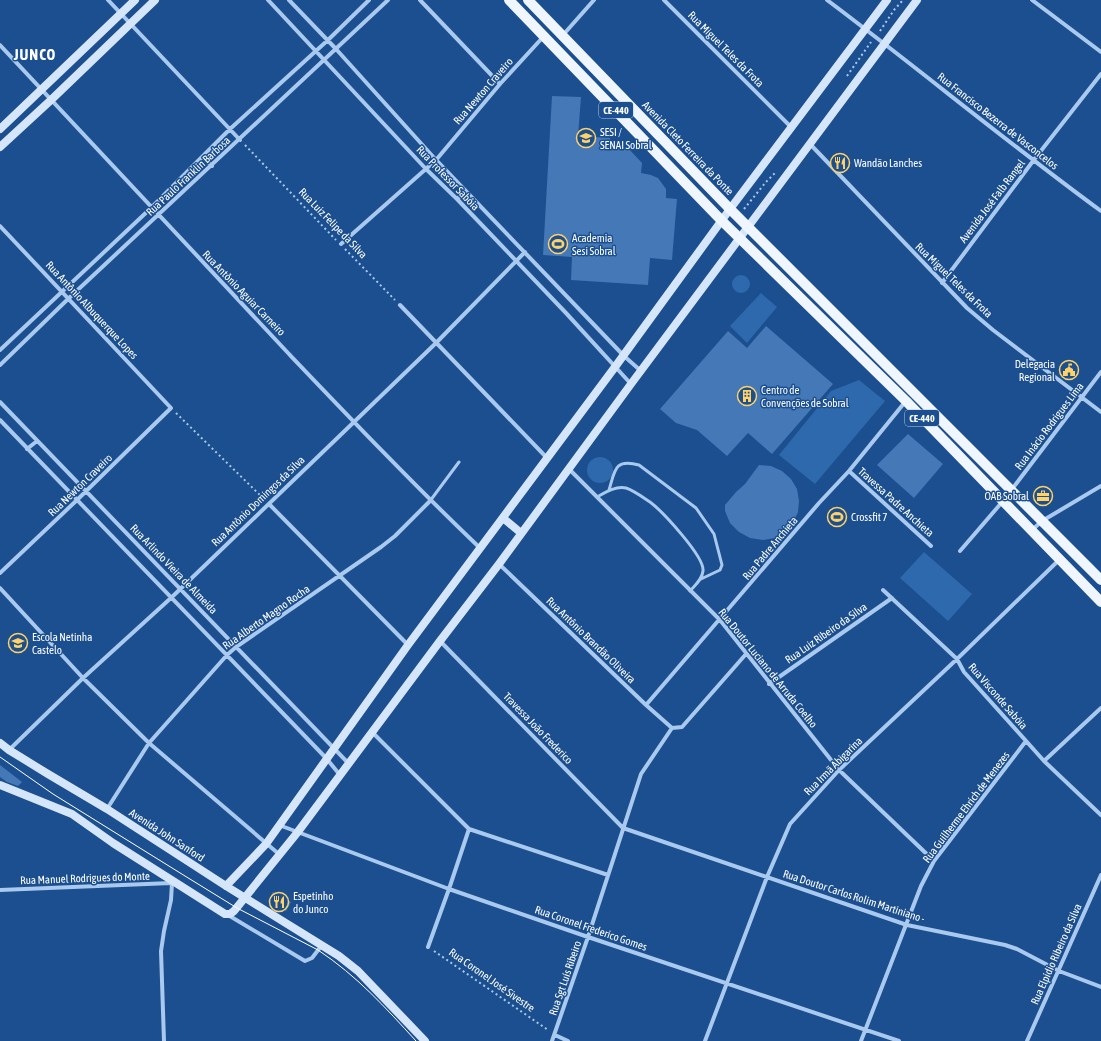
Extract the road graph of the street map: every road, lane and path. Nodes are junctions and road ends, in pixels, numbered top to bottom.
1 (108, 0) edge
2 (135, 0) edge
3 (155, 0) edge
4 (268, 0) edge
5 (289, 0) edge
6 (369, 0) edge
7 (388, 0) edge
8 (420, 0) edge
9 (509, 0) edge
10 (528, 0) edge
11 (594, 0) edge
12 (664, 0) edge
13 (827, 0) edge
14 (887, 0) edge
15 (903, 0) edge
16 (917, 0) edge
17 (1032, 0) edge
18 (121, 13) junction
19 (131, 23) junction
20 (866, 29) junction
21 (563, 35) junction
22 (545, 36) junction
23 (876, 36) junction
24 (328, 40) junction
25 (885, 43) junction
26 (0, 45) edge
27 (336, 49) junction
28 (316, 51) junction
29 (1101, 52) edge
30 (325, 60) junction
31 (1101, 74) edge
32 (500, 84) junction
33 (42, 90) junction
34 (52, 100) junction
35 (792, 128) junction
36 (0, 130) edge
37 (230, 130) junction
38 (240, 140) junction
39 (810, 144) junction
40 (0, 148) edge
41 (203, 157) junction
42 (436, 160) junction
43 (1033, 161) junction
44 (212, 166) junction
45 (426, 169) junction
46 (466, 191) junction
47 (457, 199) junction
48 (151, 208) junction
49 (730, 210) junction
50 (1101, 211) edge
51 (158, 216) junction
52 (722, 221) junction
53 (0, 226) edge
54 (748, 227) junction
55 (740, 238) junction
56 (341, 244) junction
57 (525, 252) junction
58 (515, 261) junction
59 (942, 283) junction
60 (62, 292) junction
61 (68, 299) junction
62 (400, 305) joint
63 (436, 343) junction
64 (0, 350) edge
65 (624, 356) junction
66 (0, 365) edge
67 (616, 367) junction
68 (640, 371) junction
69 (1101, 372) edge
70 (631, 384) junction
71 (1082, 397) junction
72 (906, 401) junction
73 (0, 402) edge
74 (171, 408) junction
75 (1101, 412) edge
76 (0, 420) edge
77 (354, 422) junction
78 (37, 441) junction
79 (27, 449) junction
80 (547, 458) junction
81 (459, 462) dead end
82 (569, 469) junction
83 (849, 471) junction
84 (1101, 486) edge
85 (609, 490) junction
86 (87, 491) junction
87 (1011, 491) junction
88 (597, 497) junction
89 (77, 500) junction
90 (430, 501) junction
91 (1003, 501) junction
92 (269, 504) junction
93 (502, 518) junction
94 (1042, 520) junction
95 (1031, 530) junction
96 (521, 533) junction
97 (931, 546) dead end
98 (480, 549) junction
99 (960, 551) dead end
100 (1059, 560) junction
101 (499, 564) junction
102 (0, 573) edge
103 (341, 576) junction
104 (701, 579) junction
105 (1101, 580) edge
106 (0, 588) edge
107 (180, 589) junction
108 (883, 590) dead end
109 (690, 591) junction
110 (172, 597) junction
111 (892, 598) junction
112 (1101, 602) edge
113 (720, 620) junction
114 (440, 641) junction
115 (408, 645) junction
116 (236, 647) junction
117 (746, 654) junction
118 (227, 655) junction
119 (957, 660) junction
120 (83, 678) junction
121 (770, 684) junction
122 (646, 705) junction
123 (1101, 708) edge
124 (672, 728) junction
125 (373, 733) junction
126 (1026, 741) junction
127 (0, 743) edge
128 (149, 743) junction
129 (334, 748) junction
130 (9, 750) junction
131 (326, 758) junction
132 (1044, 761) junction
133 (349, 764) junction
134 (839, 770) junction
135 (341, 775) junction
136 (0, 785) edge
137 (107, 809) junction
138 (1101, 815) edge
139 (279, 825) junction
140 (623, 828) junction
141 (469, 829) junction
142 (297, 832) junction
143 (266, 844) junction
144 (280, 855) junction
145 (934, 861) junction
146 (608, 875) junction
147 (1101, 875) edge
148 (767, 877) junction
149 (174, 883) junction
150 (226, 886) junction
151 (449, 889) junction
152 (0, 890) edge
153 (245, 898) junction
154 (226, 914) junction
155 (907, 925) junction
156 (588, 937) junction
157 (322, 945) junction
158 (428, 947) joint
159 (1059, 971) junction
160 (726, 984) junction
161 (1101, 987) edge
162 (866, 1030) junction
163 (555, 1035) junction
164 (164, 1041) edge
165 (426, 1041) edge
166 (552, 1041) edge
167 (568, 1041) edge
168 (705, 1041) edge
169 (861, 1041) edge
170 (899, 1041) edge
171 (1027, 1041) edge

1 - 18 street
2 - 18 main road
3 - 19 main road
4 - 28 street, Rua Professor Sabóia
5 - 24 street, Rua Professor Sabóia
6 - 24 street, Rua Paulo Franklin Barbosa
7 - 27 street, Rua Paulo Franklin Barbosa
8 - 32 street
9 - 22 main road, CE-440
10 - 21 main road, Avenida Cleto Ferreira da Ponte / CE-440
11 - 21 street
12 - 35 street, Rua Miguel Teles da Frota
13 - 20 street
14 - 20 main road
15 - 23 path
16 - 25 main road
17 - 29 street
18 - 19 street
18 - 33 main road
19 - 34 main road
19 - 37 street
20 - 23 street, Rua Francisco Bezerra de Vasconcelos
20 - 35 main road
21 - 49 main road, Avenida Cleto Ferreira da Ponte / CE-440
22 - 32 street, Rua Newton Craveiro
22 - 52 main road, CE-440
23 - 25 street, Rua Francisco Bezerra de Vasconcelos
24 - 27 street, Rua Professor Sabóia
24 - 28 street, Rua Paulo Franklin Barbosa
25 - 39 main road
25 - 43 street, Rua Francisco Bezerra de Vasconcelos
26 - 33 street, Rua Antônio Aguiar Carneiro
27 - 30 street, Rua Paulo Franklin Barbosa
27 - 42 street, Rua Professor Sabóia
28 - 30 street, Rua Professor Sabóia
28 - 37 street, Rua Paulo Franklin Barbosa
30 - 38 street, Rua Paulo Franklin Barbosa
30 - 45 street, Rua Professor Sabóia
31 - 43 street, Avenida José Falb Rangel
32 - 42 street, Rua Newton Craveiro
33 - 34 street, Rua Antônio Aguiar Carneiro
33 - 36 main road
34 - 40 main road
34 - 48 street, Rua Antônio Aguiar Carneiro
35 - 49 main road
37 - 38 street
37 - 41 street, Rua Paulo Franklin Barbosa
38 - 44 street, Rua Paulo Franklin Barbosa
38 - 56 path, Rua Luiz Felipe da Silva
39 - 54 main road
39 - 59 street, Rua Miguel Teles da Frota
41 - 44 street
41 - 48 street, Rua Paulo Franklin Barbosa
42 - 45 street, Rua Newton Craveiro
42 - 46 street, Rua Professor Sabóia
43 - 50 street, Rua Francisco Bezerra de Vasconcelos
43 - 59 street, Avenida José Falb Rangel
44 - 51 street, Rua Paulo Franklin Barbosa
45 - 47 street, Rua Professor Sabóia
45 - 56 street
46 - 47 street
46 - 57 street, Rua Professor Sabóia
47 - 58 street, Rua Professor Sabóia
48 - 51 street, Rua Antônio Aguiar Carneiro
48 - 60 street, Rua Paulo Franklin Barbosa
49 - 52 main road
49 - 54 main road, Avenida Cleto Ferreira da Ponte / CE-440
51 - 61 street, Rua Paulo Franklin Barbosa
51 - 77 street, Rua Antônio Aguiar Carneiro
52 - 55 main road, CE-440
52 - 65 main road
53 - 60 street, Rua Antônio Albuquerque Lopes
54 - 55 main road
54 - 87 main road, CE-440
55 - 68 main road
55 - 72 main road, CE-440
56 - 62 path, Rua Luiz Felipe da Silva
57 - 58 street, Rua Antônio Domingos da Silva
57 - 65 street, Rua Professor Sabóia
58 - 63 street, Rua Antônio Domingos da Silva
58 - 67 street, Rua Professor Sabóia
59 - 71 street, Rua Miguel Teles da Frota
60 - 61 street, Rua Antônio Albuquerque Lopes
60 - 64 street, Rua Paulo Franklin Barbosa
61 - 66 street, Rua Paulo Franklin Barbosa
61 - 74 street, Rua Antônio Albuquerque Lopes
62 - 63 street
63 - 77 street, Rua Antônio Domingos da Silva
63 - 80 street
65 - 67 main road
65 - 68 street, Rua Professor Sabóia
67 - 70 street, Rua Professor Sabóia
67 - 80 main road
68 - 70 main road
69 - 71 street, Rua Inácio Rodrigues Lima
70 - 82 main road
71 - 75 street, Rua Miguel Teles da Frota
71 - 87 street, Rua Inácio Rodrigues Lima
72 - 83 street, Rua Padre Anchieta
72 - 91 main road, CE-440
73 - 78 street, Rua Arlindo Vieira de Almeida
74 - 86 street, Rua Newton Craveiro
74 - 92 path
76 - 79 street, Rua Arlindo Vieira de Almeida
77 - 90 street, Rua Antônio Aguiar Carneiro
77 - 92 street, Rua Antônio Domingos da Silva
78 - 79 street
78 - 86 street, Rua Arlindo Vieira de Almeida
79 - 89 street, Rua Arlindo Vieira de Almeida
80 - 93 main road
81 - 90 lane
82 - 88 street, Rua Doutor Luciano de Arruda Coelho
82 - 96 main road
83 - 97 street, Travessa Padre Anchieta
83 - 113 street, Rua Padre Anchieta
84 - 94 street
85 - 88 lane
85 - 104 lane
85 - 104 lane
86 - 89 street, Rua Newton Craveiro
86 - 107 street, Rua Arlindo Vieira de Almeida
87 - 91 street, Rua Inácio Rodrigues Lima
87 - 94 main road, CE-440
88 - 109 street, Rua Doutor Luciano de Arruda Coelho
89 - 102 street, Rua Newton Craveiro
89 - 110 street, Rua Arlindo Vieira de Almeida
90 - 98 street, Rua Antônio Aguiar Carneiro
90 - 103 street, Rua Alberto Magno Rocha
91 - 95 main road, CE-440
91 - 99 street, Rua Inácio Rodrigues Lima
92 - 103 street
92 - 107 street, Rua Antônio Domingos da Silva
93 - 96 main road
93 - 98 main road
94 - 95 street
94 - 105 main road, CE-440
95 - 100 main road, CE-440
96 - 101 main road
98 - 115 main road
100 - 112 main road, CE-440
100 - 119 street, Rua Irmã Abigarina
101 - 114 main road
101 - 122 street, Rua Antônio Brandão Oliveira
103 - 115 street
103 - 116 street, Rua Alberto Magno Rocha
104 - 109 lane
106 - 120 street
107 - 110 street, Rua Antônio Domingos da Silva
107 - 116 street, Rua Arlindo Vieira de Almeida
108 - 111 street, Rua Visconde Sabóia
109 - 113 street, Rua Doutor Luciano de Arruda Coelho
110 - 118 street, Rua Arlindo Vieira de Almeida
110 - 120 street, Rua Antônio Domingos da Silva
111 - 119 street, Rua Visconde Sabóia
111 - 121 street, Rua Luiz Ribeiro da Silva
113 - 117 street, Rua Doutor Luciano de Arruda Coelho
113 - 122 street, Rua Padre Anchieta
114 - 125 main road
114 - 140 street, Travessa João Frederico
115 - 129 main road
116 - 118 street, Rua Alberto Magno Rocha
116 - 129 street, Rua Arlindo Vieira de Almeida
117 - 121 street, Rua Doutor Luciano de Arruda Coelho
117 - 124 street
118 - 128 street, Rua Alberto Magno Rocha
118 - 131 street, Rua Arlindo Vieira de Almeida
119 - 126 street, Rua Visconde Sabóia
119 - 134 street, Rua Irmã Abigarina
120 - 128 street
120 - 130 street, Rua Antônio Domingos da Silva
121 - 134 street, Rua Doutor Luciano de Arruda Coelho
122 - 124 street, Rua Antônio Brandão Oliveira
123 - 132 street
124 - 140 street, Rua Sgt Luís Ribeiro
125 - 133 main road
125 - 141 street
126 - 132 street, Rua Visconde Sabóia
126 - 145 street, Rua Guilherme Ehrich de Menezes
127 - 130 main road, Avenida John Sanford
128 - 137 street, Rua Alberto Magno Rocha
128 - 143 street
129 - 131 main road
129 - 133 street, Rua Arlindo Vieira de Almeida
130 - 137 main road, Avenida John Sanford
131 - 135 street, Rua Arlindo Vieira de Almeida
131 - 139 main road
132 - 138 street, Rua Visconde Sabóia
133 - 135 main road
134 - 145 street, Rua Doutor Luciano de Arruda Coelho
134 - 148 street, Rua Irmã Abigarina
135 - 142 main road
136 - 149 main road
137 - 150 main road, Avenida John Sanford
139 - 142 street, Rua Coronel Frederico Gomes
139 - 143 main road
140 - 146 street, Rua Sgt Luís Ribeiro
140 - 148 street, Rua Doutor Carlos Rolim Martiniano -
141 - 146 street
141 - 151 street
142 - 144 main road
142 - 151 street, Rua Coronel Frederico Gomes
143 - 144 street
143 - 150 main road
144 - 153 main road
145 - 155 street, Rua Guilherme Ehrich de Menezes
146 - 156 street, Rua Sgt Luís Ribeiro
147 - 159 street, Rua Elpídio Ribeiro da Silva
148 - 155 street, Rua Doutor Carlos Rolim Martiniano -
148 - 160 street, Rua Irmã Abigarina
149 - 152 street, Rua Manuel Rodrigues do Monte
149 - 154 main road
149 - 164 street
150 - 153 main road, Avenida John Sanford
151 - 156 street, Rua Coronel Frederico Gomes
151 - 158 street
153 - 154 main road
153 - 157 main road, Avenida John Sanford
154 - 157 street
155 - 159 street, Rua Doutor Carlos Rolim Martiniano -
155 - 162 street, Rua Guilherme Ehrich de Menezes
156 - 160 street, Rua Coronel Frederico Gomes
156 - 163 street, Rua Sgt Luís Ribeiro
157 - 165 main road, Avenida John Sanford
158 - 163 path, Rua Coronel José Sivestre
159 - 161 street, Rua Doutor Carlos Rolim Martiniano -
159 - 171 street, Rua Elpídio Ribeiro da Silva
160 - 162 street, Rua Coronel Frederico Gomes
160 - 168 street, Rua Irmã Abigarina
162 - 169 street, Rua Guilherme Ehrich de Menezes
162 - 170 street, Rua Coronel Frederico Gomes
163 - 166 street, Rua Sgt Luís Ribeiro
163 - 167 street

